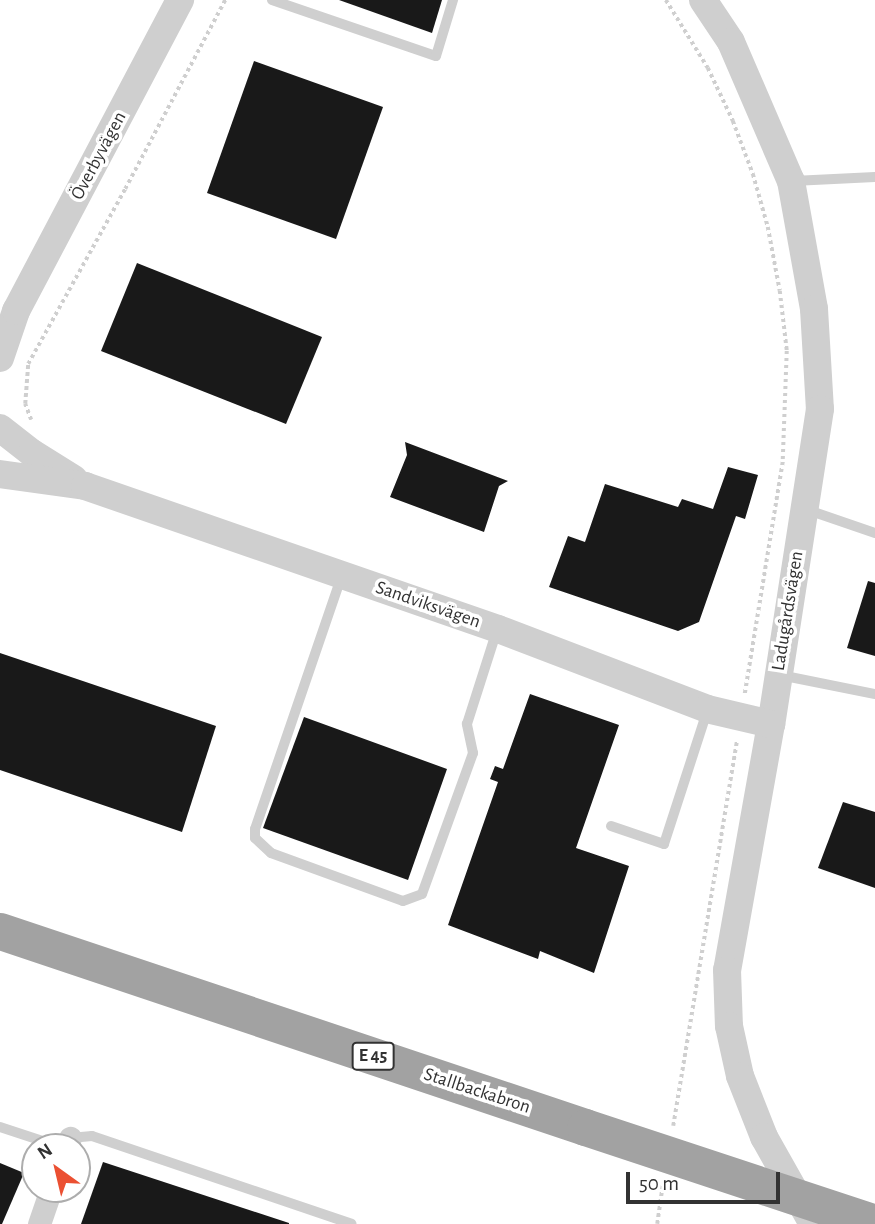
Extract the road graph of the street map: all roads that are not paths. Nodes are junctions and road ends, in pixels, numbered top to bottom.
1 (180, 0) edge
2 (272, 0) edge
3 (453, 0) edge
4 (703, 0) edge
5 (875, 177) edge
6 (790, 181) junction
7 (8, 322) edge
8 (0, 358) edge
9 (0, 428) edge
10 (0, 474) edge
11 (85, 486) junction
12 (805, 509) junction
13 (875, 533) edge
14 (342, 575) junction
15 (498, 629) junction
16 (778, 674) junction
17 (875, 694) edge
18 (708, 709) junction
19 (771, 724) junction
20 (611, 826) dead end
21 (0, 931) edge
22 (0, 1127) edge
23 (23, 1133) edge
24 (91, 1136) edge
25 (46, 1203) edge
26 (875, 1223) edge
27 (39, 1224) edge
28 (352, 1224) edge
29 (813, 1224) edge

1 - 7 street, Överbyvägen
2 - 3 lane
4 - 6 street, Ladugårdsvägen
5 - 6 lane
6 - 12 street, Ladugårdsvägen
7 - 8 street, Överbyvägen
9 - 11 street, Sandviksvägen
10 - 11 street, Sandviksvägen
11 - 14 street, Sandviksvägen
12 - 13 lane
12 - 16 street, Ladugårdsvägen
14 - 15 street, Sandviksvägen
14 - 15 lane
15 - 18 street, Sandviksvägen
16 - 17 lane
16 - 19 street, Ladugårdsvägen
18 - 19 street, Sandviksvägen
18 - 20 lane
19 - 29 street, Ladugårdsvägen
21 - 26 highway, Stallbackabron / E 45, bridge
22 - 23 lane
24 - 28 lane
25 - 27 street

